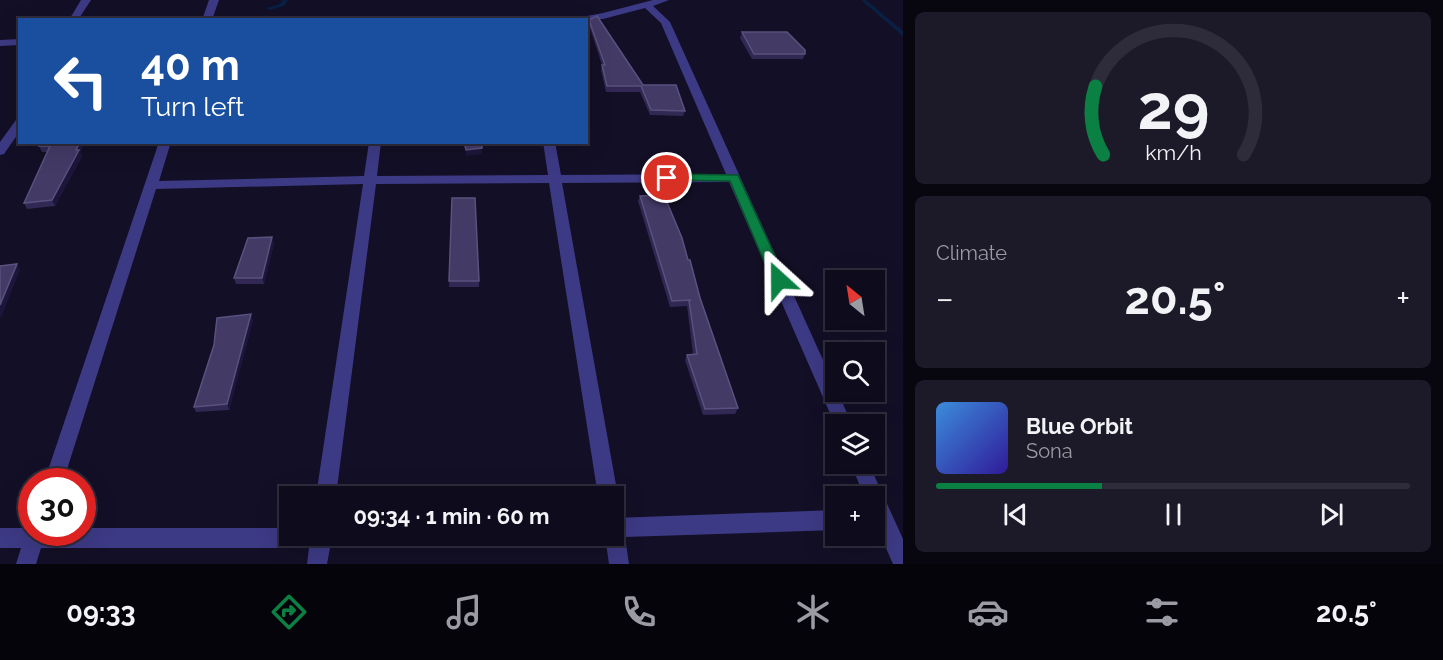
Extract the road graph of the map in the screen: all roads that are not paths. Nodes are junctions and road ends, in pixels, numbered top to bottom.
1 (86, 0) edge
2 (214, 0) edge
3 (664, 0) edge
4 (646, 5) junction
5 (74, 18) edge
6 (208, 18) edge
7 (586, 18) edge
8 (18, 42) edge
9 (0, 43) edge
10 (18, 125) edge
11 (164, 144) edge
12 (375, 144) edge
13 (549, 144) edge
14 (0, 151) edge
15 (734, 177) junction
16 (556, 178) junction
17 (369, 180) junction
18 (151, 185) junction
19 (839, 414) edge
20 (58, 468) edge
21 (327, 486) edge
22 (606, 486) edge
23 (825, 520) edge
24 (624, 529) edge
25 (885, 529) edge
26 (96, 536) edge
27 (18, 537) edge
28 (279, 537) edge
29 (0, 538) edge
30 (32, 546) edge
31 (320, 546) edge
32 (616, 546) edge
33 (903, 562) edge
34 (26, 564) edge
35 (317, 564) edge
36 (619, 564) edge

1 - 5 street
2 - 6 street
3 - 4 street
4 - 7 street
4 - 15 street
8 - 9 street
10 - 14 street
11 - 18 street
12 - 17 street
13 - 16 street
15 - 16 street
15 - 19 street
16 - 17 street
16 - 22 street
17 - 18 street
17 - 21 street
18 - 20 street
23 - 24 street
25 - 33 street
26 - 28 street
27 - 29 street
30 - 34 street
31 - 35 street
32 - 36 street

